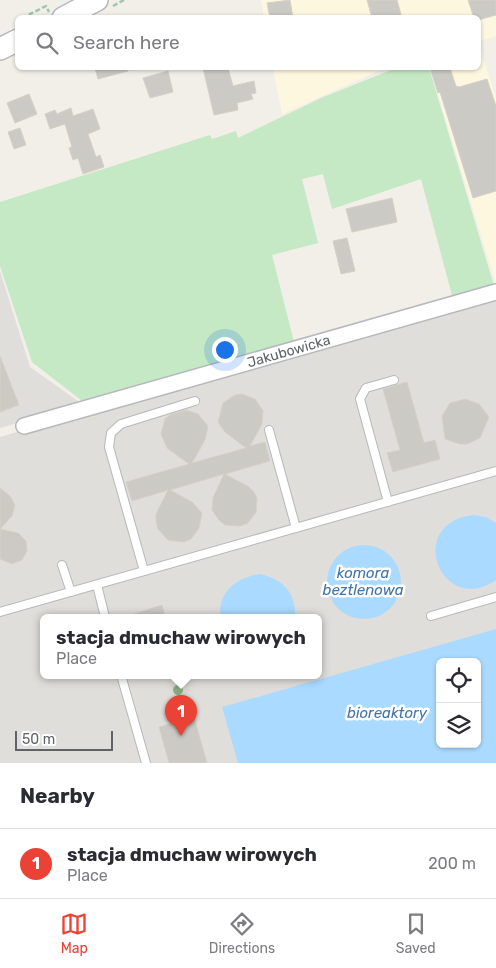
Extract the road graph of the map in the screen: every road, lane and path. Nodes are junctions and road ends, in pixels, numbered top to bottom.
1 (97, 0) edge
2 (28, 15) edge
3 (50, 15) edge
4 (69, 15) edge
5 (15, 42) edge
6 (0, 49) edge
7 (496, 292) edge
8 (394, 380) dead end
9 (194, 401) dead end
10 (24, 426) dead end
11 (268, 430) dead end
12 (496, 471) edge
13 (388, 502) junction
14 (296, 528) junction
15 (62, 565) dead end
16 (144, 571) junction
17 (97, 585) junction
18 (70, 592) junction
19 (496, 597) edge
20 (0, 612) edge
21 (105, 614) edge
22 (431, 616) dead end
23 (122, 679) edge
24 (146, 763) edge

1 - 4 main road
2 - 3 path
5 - 6 main road
7 - 10 street, Jakubowicka
8 - 13 lane
9 - 16 lane
11 - 14 lane
12 - 13 lane
13 - 14 lane
14 - 16 lane
15 - 18 lane
16 - 17 lane
17 - 18 lane
17 - 21 lane
18 - 20 lane
19 - 22 lane
23 - 24 lane

